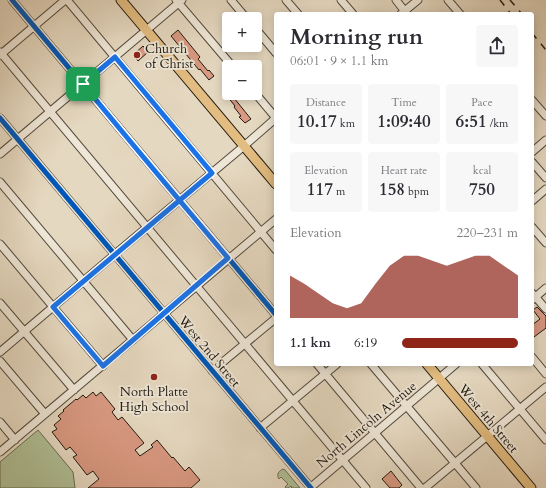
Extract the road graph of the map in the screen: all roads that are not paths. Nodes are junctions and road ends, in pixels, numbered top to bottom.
1 (12, 0) edge
2 (66, 0) edge
3 (121, 0) edge
4 (231, 0) edge
5 (286, 0) edge
6 (341, 0) edge
7 (396, 0) edge
8 (418, 0) edge
9 (448, 0) edge
10 (179, 1) edge
11 (241, 12) edge
12 (296, 12) edge
13 (350, 12) edge
14 (404, 12) edge
15 (406, 12) edge
16 (458, 12) edge
17 (34, 26) junction
18 (147, 30) junction
19 (262, 36) edge
20 (274, 51) edge
21 (0, 54) edge
22 (115, 57) junction
23 (227, 60) edge
24 (83, 84) junction
25 (261, 100) edge
26 (534, 103) edge
27 (51, 112) junction
28 (274, 116) edge
29 (546, 116) edge
30 (0, 118) edge
31 (274, 120) edge
32 (18, 139) junction
33 (546, 140) edge
34 (244, 146) junction
35 (534, 150) edge
36 (0, 154) edge
37 (534, 164) edge
38 (212, 173) junction
39 (546, 178) edge
40 (0, 182) edge
41 (274, 182) edge
42 (546, 189) edge
43 (534, 199) edge
44 (180, 200) junction
45 (274, 221) edge
46 (148, 227) junction
47 (534, 229) edge
48 (261, 232) junction
49 (546, 243) edge
50 (0, 244) edge
51 (274, 248) edge
52 (114, 255) junction
53 (228, 258) junction
54 (83, 281) junction
55 (196, 285) junction
56 (546, 288) edge
57 (534, 296) edge
58 (534, 298) edge
59 (0, 303) edge
60 (53, 307) junction
61 (546, 309) edge
62 (164, 314) junction
63 (274, 314) edge
64 (274, 318) edge
65 (24, 332) junction
66 (133, 340) junction
67 (245, 344) junction
68 (0, 352) edge
69 (534, 359) edge
70 (0, 360) edge
71 (103, 366) junction
72 (319, 366) edge
73 (335, 366) edge
74 (373, 366) edge
75 (429, 366) edge
76 (454, 366) edge
77 (484, 366) edge
78 (212, 371) junction
79 (325, 374) junction
80 (546, 374) edge
81 (439, 378) junction
82 (546, 387) edge
83 (74, 390) junction
84 (293, 401) junction
85 (406, 406) junction
86 (520, 409) junction
87 (45, 414) junction
88 (0, 422) edge
89 (260, 428) junction
90 (374, 433) junction
91 (487, 436) junction
92 (15, 440) junction
93 (546, 440) edge
94 (0, 452) edge
95 (343, 460) junction
96 (455, 463) junction
97 (310, 488) edge
98 (366, 488) edge
99 (421, 488) edge
100 (425, 488) edge
101 (476, 488) edge
102 (531, 488) edge

1 - 17 street
2 - 17 street
2 - 22 street
3 - 18 main road
4 - 11 street
5 - 12 street
6 - 13 street
7 - 14 street
8 - 15 street
9 - 16 street
10 - 18 street
10 - 23 street
17 - 21 street
17 - 24 street
18 - 22 street
18 - 34 main road
19 - 20 street
21 - 27 street
22 - 24 street
22 - 38 street
24 - 27 street
24 - 44 street
25 - 28 street
26 - 29 street
27 - 32 street
27 - 46 street
30 - 32 street, West 2nd Street
31 - 34 street
32 - 36 street
32 - 52 street, West 2nd Street
33 - 35 street
34 - 38 street
34 - 41 main road
37 - 39 street
38 - 44 street
38 - 48 street
40 - 54 street
42 - 43 street
44 - 46 street
44 - 53 street
45 - 48 street
46 - 52 street
46 - 55 street
47 - 49 street
48 - 51 street
48 - 53 street
50 - 60 street
52 - 54 street
52 - 62 street, West 2nd Street
53 - 55 street
53 - 63 street
54 - 60 street
54 - 66 street
55 - 62 street
55 - 67 street
56 - 57 street
58 - 61 street
59 - 65 street
60 - 65 street
60 - 71 street
62 - 66 street
62 - 78 street, West 2nd Street
64 - 67 street
65 - 68 street
65 - 83 street
66 - 71 street
67 - 78 street
67 - 84 street
69 - 80 street
70 - 87 street
71 - 83 street
72 - 79 street
73 - 79 street
74 - 85 street
75 - 81 main road, West 4th Street
76 - 81 street, North Lincoln Avenue
77 - 86 street
78 - 89 street, West 2nd Street
79 - 84 street
79 - 90 street
81 - 85 street, North Lincoln Avenue
81 - 91 main road, West 4th Street
82 - 86 street
83 - 87 street
84 - 89 street
84 - 95 street
85 - 90 street, North Lincoln Avenue
85 - 96 street
86 - 91 street
86 - 93 street
87 - 92 street
88 - 92 street
89 - 97 street, West 2nd Street
90 - 95 street, North Lincoln Avenue
90 - 99 street
91 - 96 street
91 - 102 main road, West 4th Street
92 - 94 street
95 - 97 street, North Lincoln Avenue
95 - 98 street
96 - 100 street
96 - 101 street

